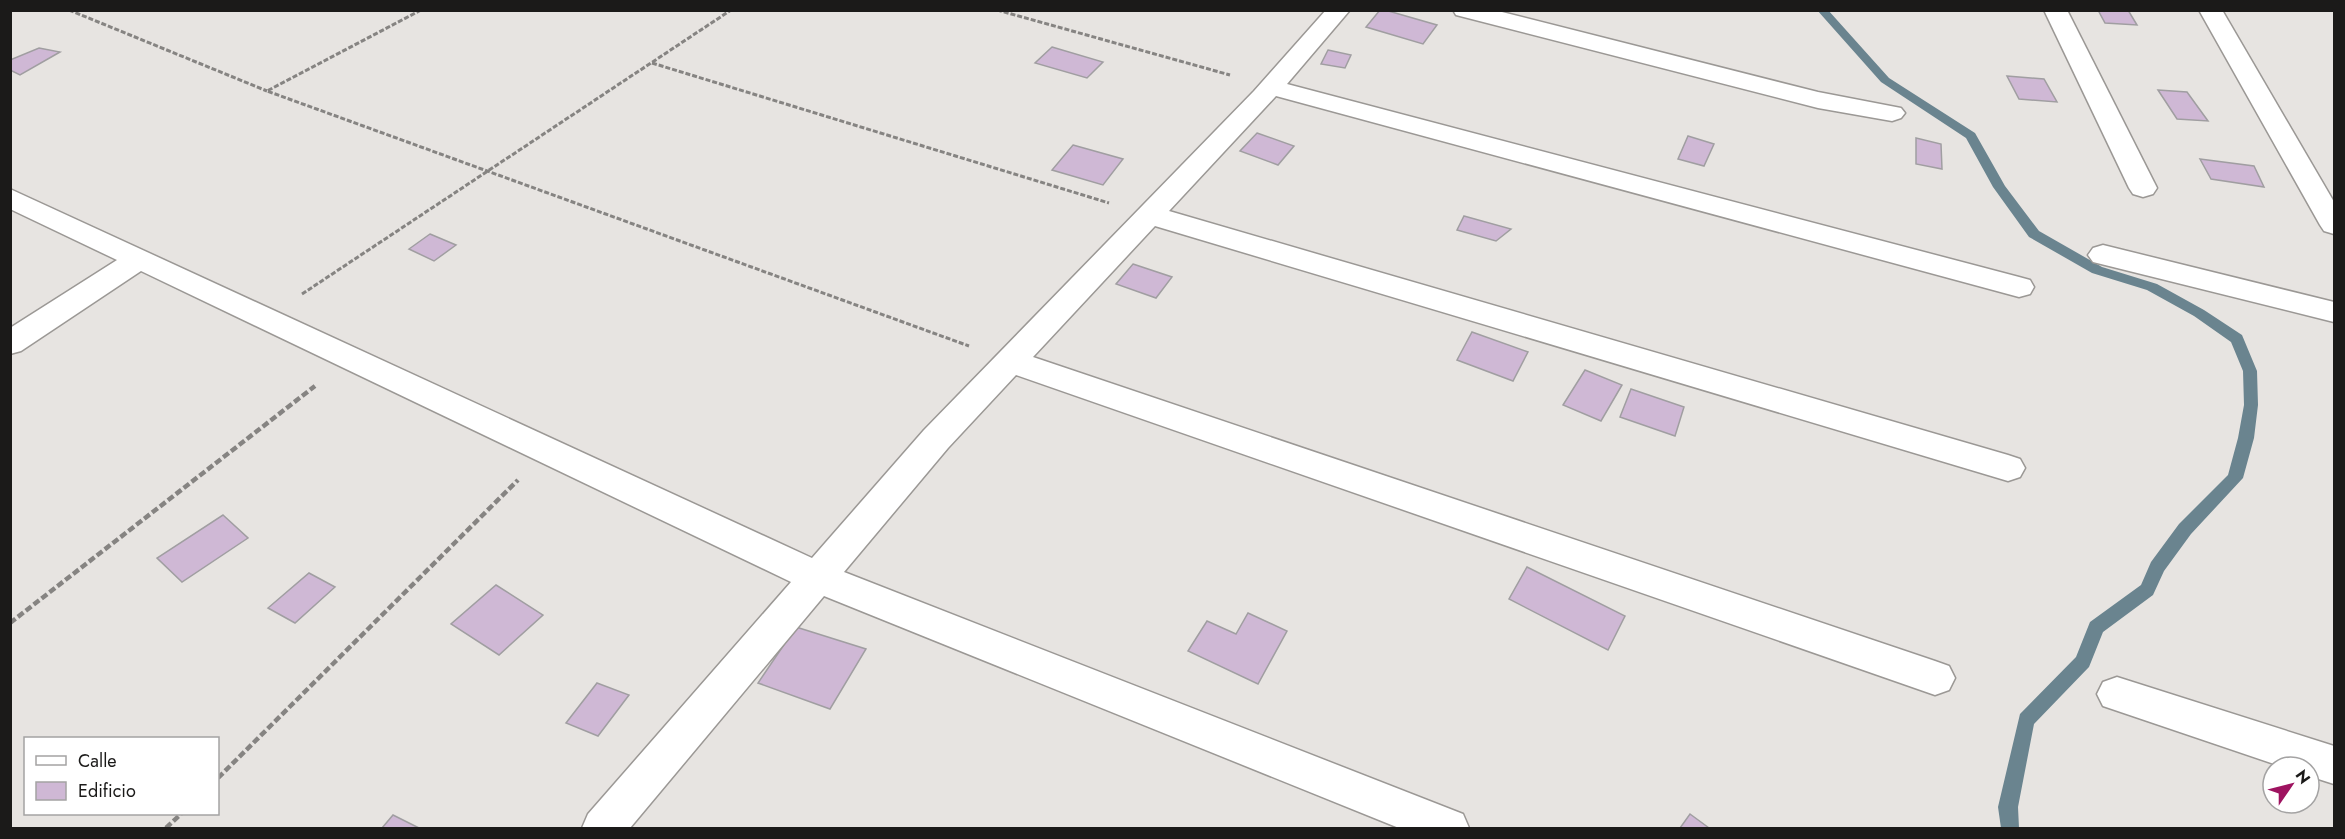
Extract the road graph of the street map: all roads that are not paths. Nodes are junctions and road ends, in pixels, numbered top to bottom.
1 (1339, 10) edge
2 (1464, 10) edge
3 (2055, 10) edge
4 (2210, 10) edge
5 (1271, 87) junction
6 (1892, 113) dead end
7 (2144, 189) dead end
8 (10, 198) edge
9 (1150, 215) junction
10 (2334, 225) edge
11 (2103, 255) dead end
12 (139, 258) junction
13 (2019, 287) dead end
14 (2334, 312) edge
15 (10, 343) edge
16 (1011, 361) junction
17 (2008, 468) dead end
18 (817, 577) junction
19 (1935, 678) dead end
20 (2117, 694) dead end
21 (2334, 765) edge
22 (603, 828) edge
23 (1448, 828) edge

1 - 5 street
2 - 6 street
3 - 7 street
4 - 10 street
5 - 9 street
5 - 13 street
8 - 12 street
9 - 16 street
9 - 17 street
11 - 14 street
12 - 15 street
12 - 18 street
16 - 18 street
16 - 19 street
18 - 22 street
18 - 23 street
20 - 21 street

